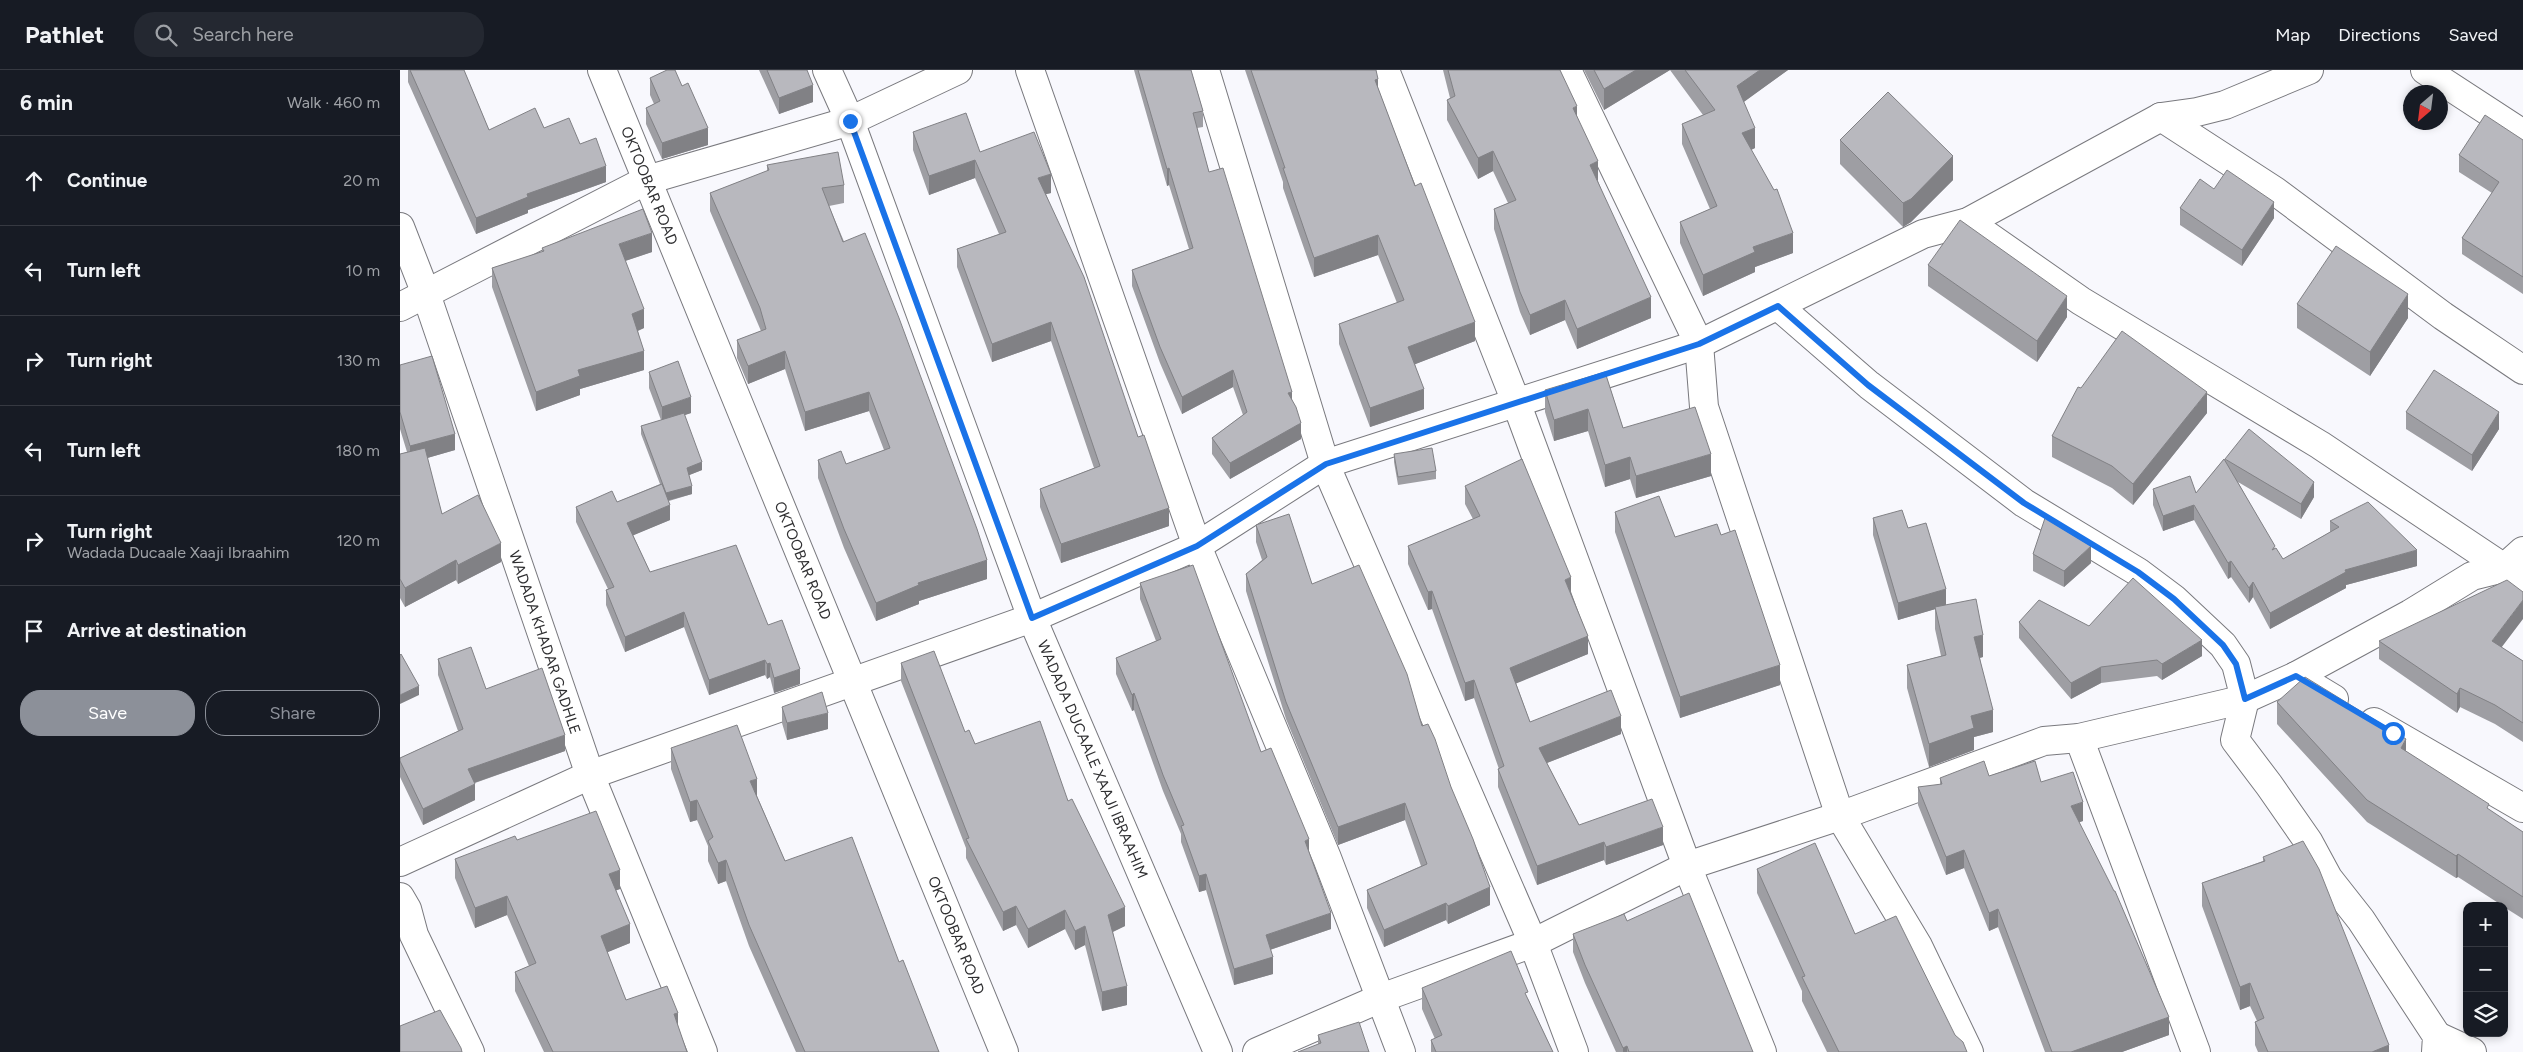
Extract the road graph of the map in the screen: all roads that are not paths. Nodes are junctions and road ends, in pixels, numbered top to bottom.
1 (602, 70) edge
2 (827, 70) edge
3 (958, 70) edge
4 (1030, 70) edge
5 (1205, 70) edge
6 (1385, 70) edge
7 (1567, 70) edge
8 (2425, 70) edge
9 (2302, 71) edge
10 (2161, 117) junction
11 (850, 121) junction
12 (2523, 134) edge
13 (647, 180) junction
14 (1968, 222) junction
15 (400, 227) edge
16 (426, 294) junction
17 (1778, 306) junction
18 (400, 307) edge
19 (1699, 344) junction
20 (2523, 370) edge
21 (1516, 402) junction
22 (1326, 464) junction
23 (1197, 546) junction
24 (2517, 567) edge
25 (1032, 618) junction
26 (2296, 676) junction
27 (850, 681) junction
28 (2245, 699) junction
29 (2079, 738) junction
30 (590, 775) junction
31 (2523, 808) edge
32 (1840, 816) junction
33 (400, 862) edge
34 (1687, 866) junction
35 (400, 897) edge
36 (1533, 943) junction
37 (1381, 998) junction
38 (2437, 1044) edge
39 (470, 1052) edge
40 (703, 1052) edge
41 (1004, 1052) edge
42 (1218, 1052) edge
43 (1257, 1052) edge
44 (1401, 1052) edge
45 (1574, 1052) edge
46 (1762, 1052) edge
47 (1969, 1052) edge
48 (2196, 1052) edge
49 (2472, 1052) edge

1 - 13 street, OKTOOBAR ROAD
2 - 11 street, WADADA DUCAALE XAAJI IBRAAHIM
3 - 11 street
4 - 23 street
5 - 22 street
6 - 21 street
7 - 19 street
8 - 12 street
9 - 10 street
10 - 14 street
10 - 20 street
11 - 13 street
11 - 25 street, WADADA DUCAALE XAAJI IBRAAHIM
13 - 16 street
13 - 27 street, OKTOOBAR ROAD
14 - 17 street
14 - 24 street
15 - 16 street, WADADA KHADAR GADHLE
16 - 18 street
16 - 30 street, WADADA KHADAR GADHLE
17 - 19 street
17 - 28 street
19 - 21 street
19 - 32 street
21 - 22 street
21 - 34 street
22 - 23 street
22 - 36 street
23 - 25 street
23 - 37 street
24 - 26 street
25 - 27 street
25 - 42 street, WADADA DUCAALE XAAJI IBRAAHIM
26 - 28 street
26 - 31 street
27 - 30 street
27 - 41 street, OKTOOBAR ROAD
28 - 29 street
28 - 38 street
29 - 32 street
29 - 48 street
30 - 33 street
30 - 40 street, WADADA KHADAR GADHLE
32 - 34 street
32 - 47 street
34 - 36 street
34 - 46 street
35 - 39 street
36 - 37 street
36 - 45 street
37 - 43 street
37 - 44 street
38 - 49 street

